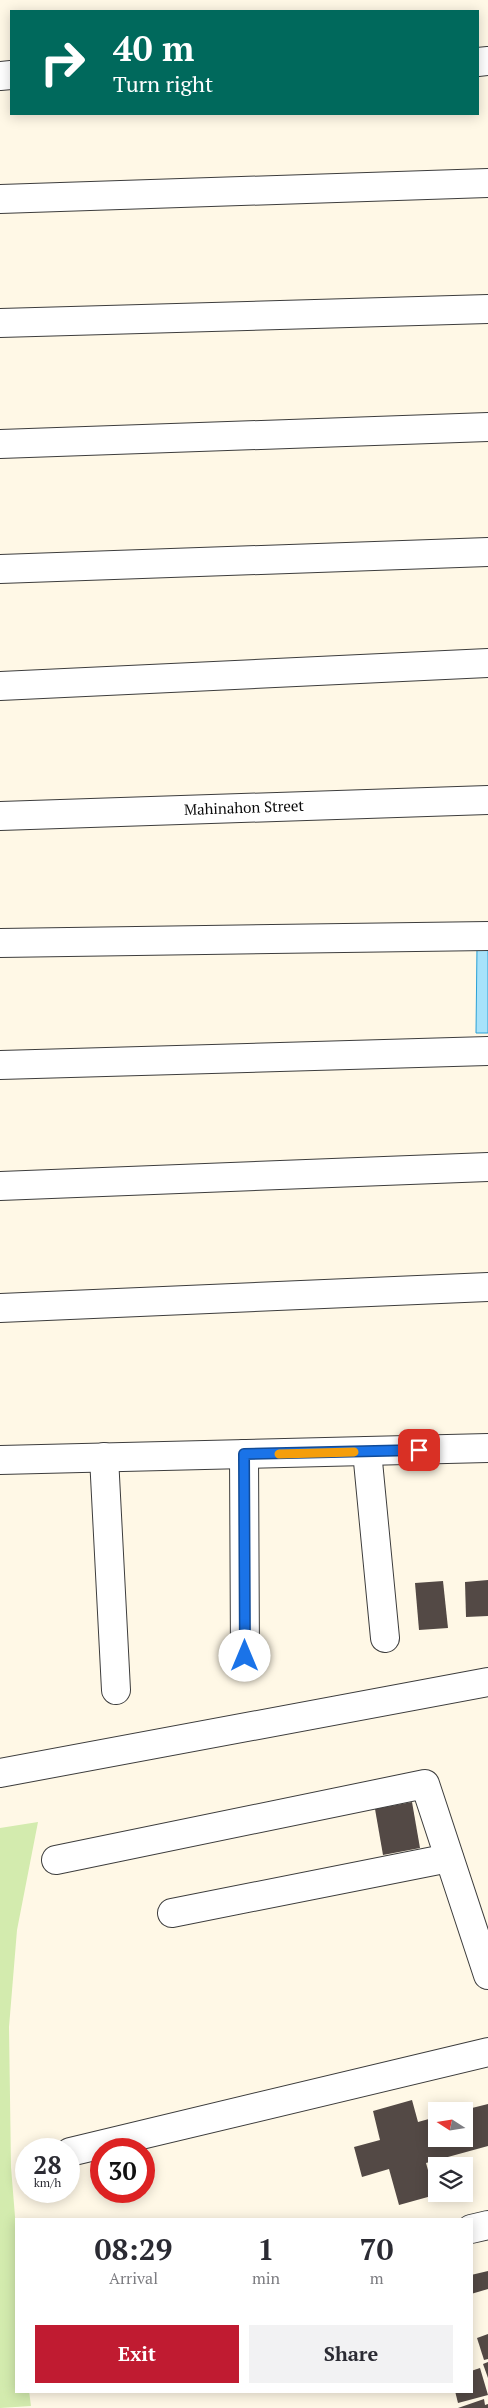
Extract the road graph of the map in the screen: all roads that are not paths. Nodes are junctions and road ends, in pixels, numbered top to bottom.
1 (488, 183) edge
2 (0, 199) edge
3 (488, 308) edge
4 (0, 323) edge
5 (488, 426) edge
6 (0, 444) edge
7 (488, 552) edge
8 (0, 569) edge
9 (488, 663) edge
10 (0, 686) edge
11 (488, 800) edge
12 (0, 816) edge
13 (488, 936) edge
14 (0, 943) edge
15 (488, 1051) edge
16 (0, 1065) edge
17 (488, 1166) edge
18 (0, 1186) edge
19 (488, 1287) edge
20 (0, 1308) edge
21 (488, 1448) edge
22 (367, 1452) junction
23 (244, 1454) junction
24 (104, 1457) junction
25 (0, 1460) edge
26 (385, 1638) dead end
27 (245, 1656) dead end
28 (488, 1682) edge
29 (116, 1690) dead end
30 (0, 1773) edge
31 (450, 1858) junction
32 (56, 1860) dead end
33 (172, 1913) dead end
34 (488, 1975) edge
35 (488, 2052) edge
36 (80, 2150) edge
37 (488, 2225) edge
38 (473, 2229) edge

1 - 2 street
3 - 4 street
5 - 6 street
7 - 8 street
9 - 10 street
11 - 12 street, Mahinahon Street
13 - 14 street
15 - 16 street
17 - 18 street
19 - 20 street
21 - 22 street
22 - 23 street
22 - 26 street
23 - 24 street
23 - 27 street
24 - 25 street
24 - 29 street
28 - 30 street
31 - 32 street
31 - 33 street
31 - 34 street
35 - 36 street
37 - 38 street

